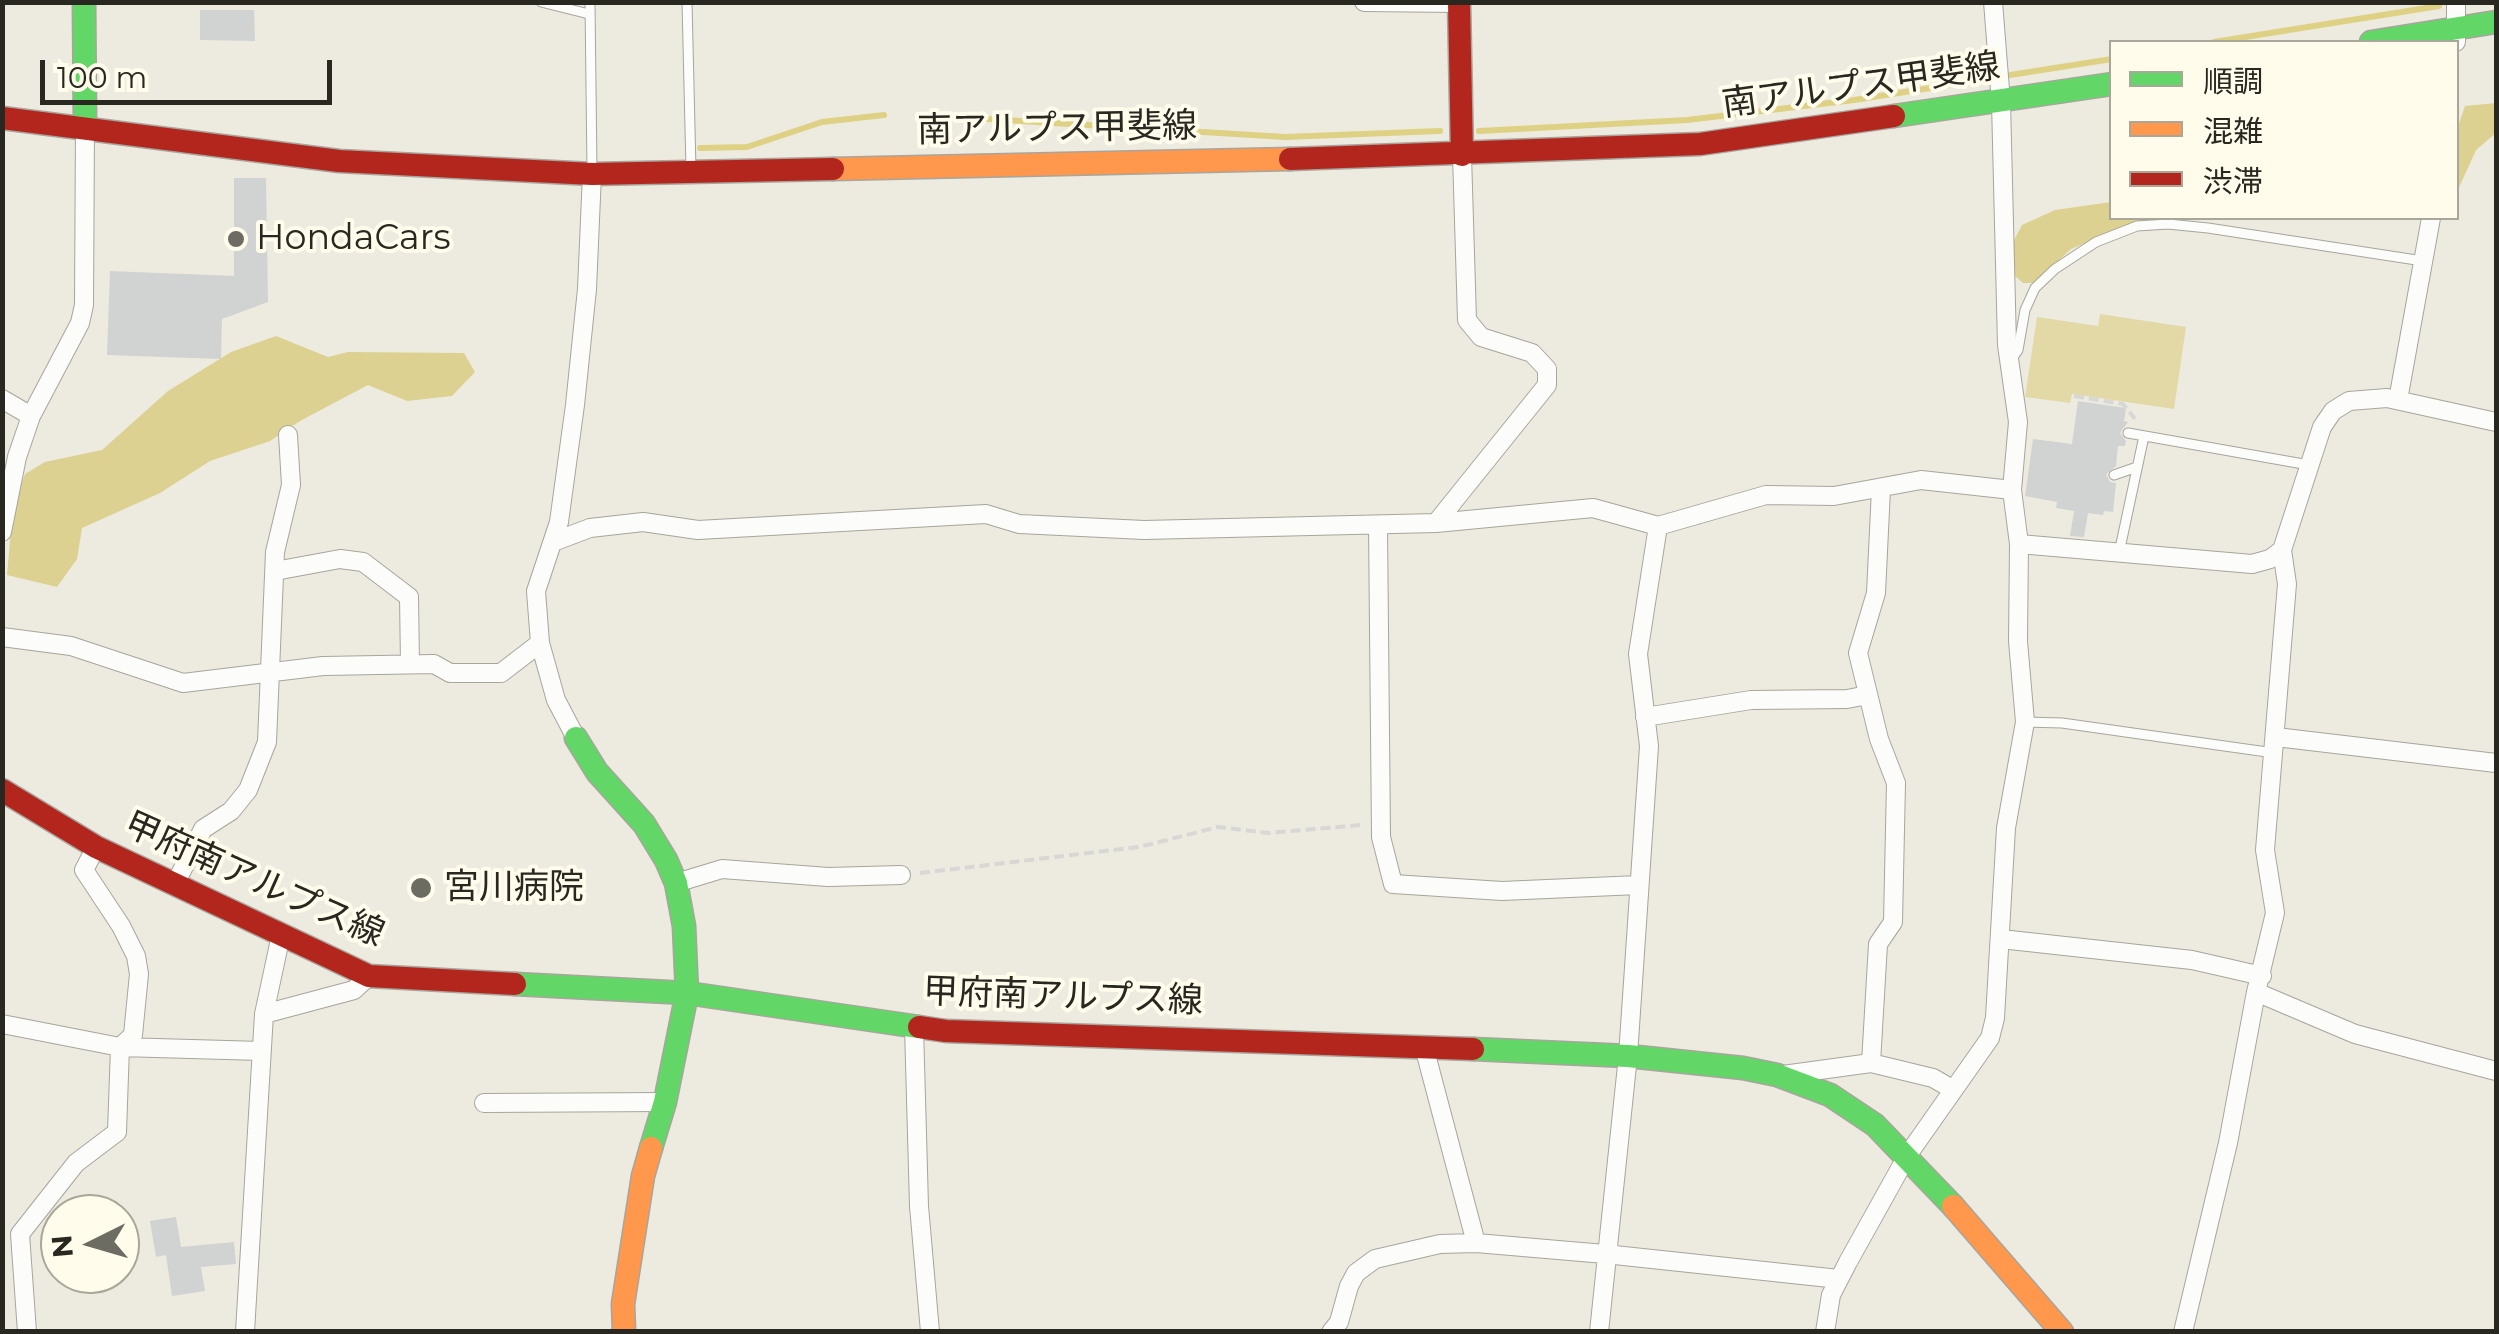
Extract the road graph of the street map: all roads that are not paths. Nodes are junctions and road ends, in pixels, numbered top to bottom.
1 (84, 2) edge
2 (541, 2) edge
3 (590, 2) edge
4 (687, 2) edge
5 (1364, 2) edge
6 (1459, 2) edge
7 (1993, 2) edge
8 (2456, 2) edge
9 (589, 14) junction
10 (2496, 22) edge
11 (2456, 36) edge
12 (2399, 40) edge
13 (2109, 84) edge
14 (2001, 102) junction
15 (2, 118) edge
16 (85, 126) junction
17 (1462, 155) junction
18 (691, 172) junction
19 (592, 174) junction
20 (2431, 220) edge
21 (2424, 261) junction
22 (2009, 362) junction
23 (2, 398) edge
24 (2398, 400) junction
25 (30, 416) junction
26 (2496, 422) edge
27 (288, 436) dead end
28 (2310, 465) junction
29 (2137, 467) junction
30 (2114, 475) dead end
31 (6, 489) edge
32 (1881, 489) junction
33 (2012, 490) junction
34 (2117, 494) dead end
35 (2131, 496) junction
36 (1378, 524) junction
37 (1436, 524) junction
38 (1658, 526) junction
39 (2, 532) edge
40 (553, 542) junction
41 (2019, 544) junction
42 (2282, 550) junction
43 (2119, 553) junction
44 (275, 571) junction
45 (2, 637) edge
46 (540, 643) junction
47 (410, 664) junction
48 (268, 673) junction
49 (1868, 695) junction
50 (1645, 718) junction
51 (2025, 722) junction
52 (576, 738) joint
53 (2275, 745) junction
54 (2496, 764) edge
55 (2, 790) edge
56 (96, 847) junction
57 (901, 875) road end
58 (676, 883) junction
59 (1638, 885) junction
60 (174, 886) junction
61 (280, 936) junction
62 (2001, 939) junction
63 (369, 976) junction
64 (2259, 984) junction
65 (687, 993) junction
66 (264, 1014) junction
67 (2, 1024) edge
68 (914, 1027) junction
69 (120, 1047) junction
70 (1424, 1047) junction
71 (262, 1051) junction
72 (1628, 1056) junction
73 (1870, 1063) junction
74 (2496, 1071) edge
75 (1778, 1075) junction
76 (1952, 1089) junction
77 (665, 1102) junction
78 (484, 1103) dead end
79 (1906, 1156) junction
80 (1476, 1243) junction
81 (1605, 1254) junction
82 (1840, 1279) junction
83 (28, 1332) edge
84 (244, 1332) edge
85 (624, 1332) edge
86 (930, 1332) edge
87 (1331, 1332) edge
88 (1600, 1332) edge
89 (1825, 1332) edge
90 (2062, 1332) edge
91 (2183, 1332) edge

1 - 16 main road
2 - 9 lane
3 - 9 lane
4 - 18 lane
5 - 6 street
6 - 17 main road
7 - 14 street
8 - 11 street
9 - 19 lane
10 - 11 main road
11 - 12 main road
13 - 14 main road, 南アルプス甲斐線
14 - 17 main road, 南アルプス甲斐線
14 - 22 street
15 - 16 main road, 南アルプス甲斐線
16 - 19 main road, 南アルプス甲斐線
16 - 25 street
17 - 18 main road, 南アルプス甲斐線
17 - 37 street
18 - 19 main road, 南アルプス甲斐線
19 - 40 street
20 - 21 street
21 - 22 lane
21 - 24 street
22 - 33 street
23 - 25 street
24 - 26 street
24 - 28 street
25 - 31 street
27 - 44 street
28 - 29 lane
28 - 42 street
29 - 30 lane
29 - 35 lane
31 - 39 street
32 - 33 street
32 - 38 street
32 - 49 street
33 - 41 street
34 - 35 lane
35 - 43 lane
36 - 37 street
36 - 40 street
36 - 59 street
37 - 38 street
38 - 50 street
40 - 46 street
41 - 43 street
41 - 51 street
42 - 43 street
42 - 53 street
44 - 47 street
44 - 48 street
45 - 48 street
46 - 47 street
46 - 52 street
47 - 48 street
48 - 60 street
49 - 50 street
49 - 73 street
50 - 59 street
51 - 53 lane
51 - 62 street
52 - 58 main road
53 - 54 street
53 - 64 street
55 - 56 main road, 甲府南アルプス線
56 - 60 main road, 甲府南アルプス線
56 - 69 street
57 - 58 street
58 - 65 main road
59 - 72 street
60 - 61 main road, 甲府南アルプス線
61 - 63 main road, 甲府南アルプス線
61 - 66 street
62 - 64 street
62 - 76 street
63 - 65 main road, 甲府南アルプス線
63 - 66 street
64 - 74 street
64 - 91 street
65 - 68 main road, 甲府南アルプス線
65 - 77 main road
66 - 71 street
67 - 69 street
68 - 70 main road, 甲府南アルプス線
68 - 86 street
69 - 71 street
69 - 83 street
70 - 72 main road, 甲府南アルプス線
70 - 80 street
71 - 84 street
72 - 75 main road, 甲府南アルプス線
72 - 81 street
73 - 75 street
73 - 76 street
75 - 79 main road, 甲府南アルプス線
76 - 79 street
77 - 78 street
77 - 85 main road
79 - 82 street
79 - 90 main road, 甲府南アルプス線
80 - 81 street
80 - 87 street
81 - 82 street
81 - 88 street
82 - 89 street

